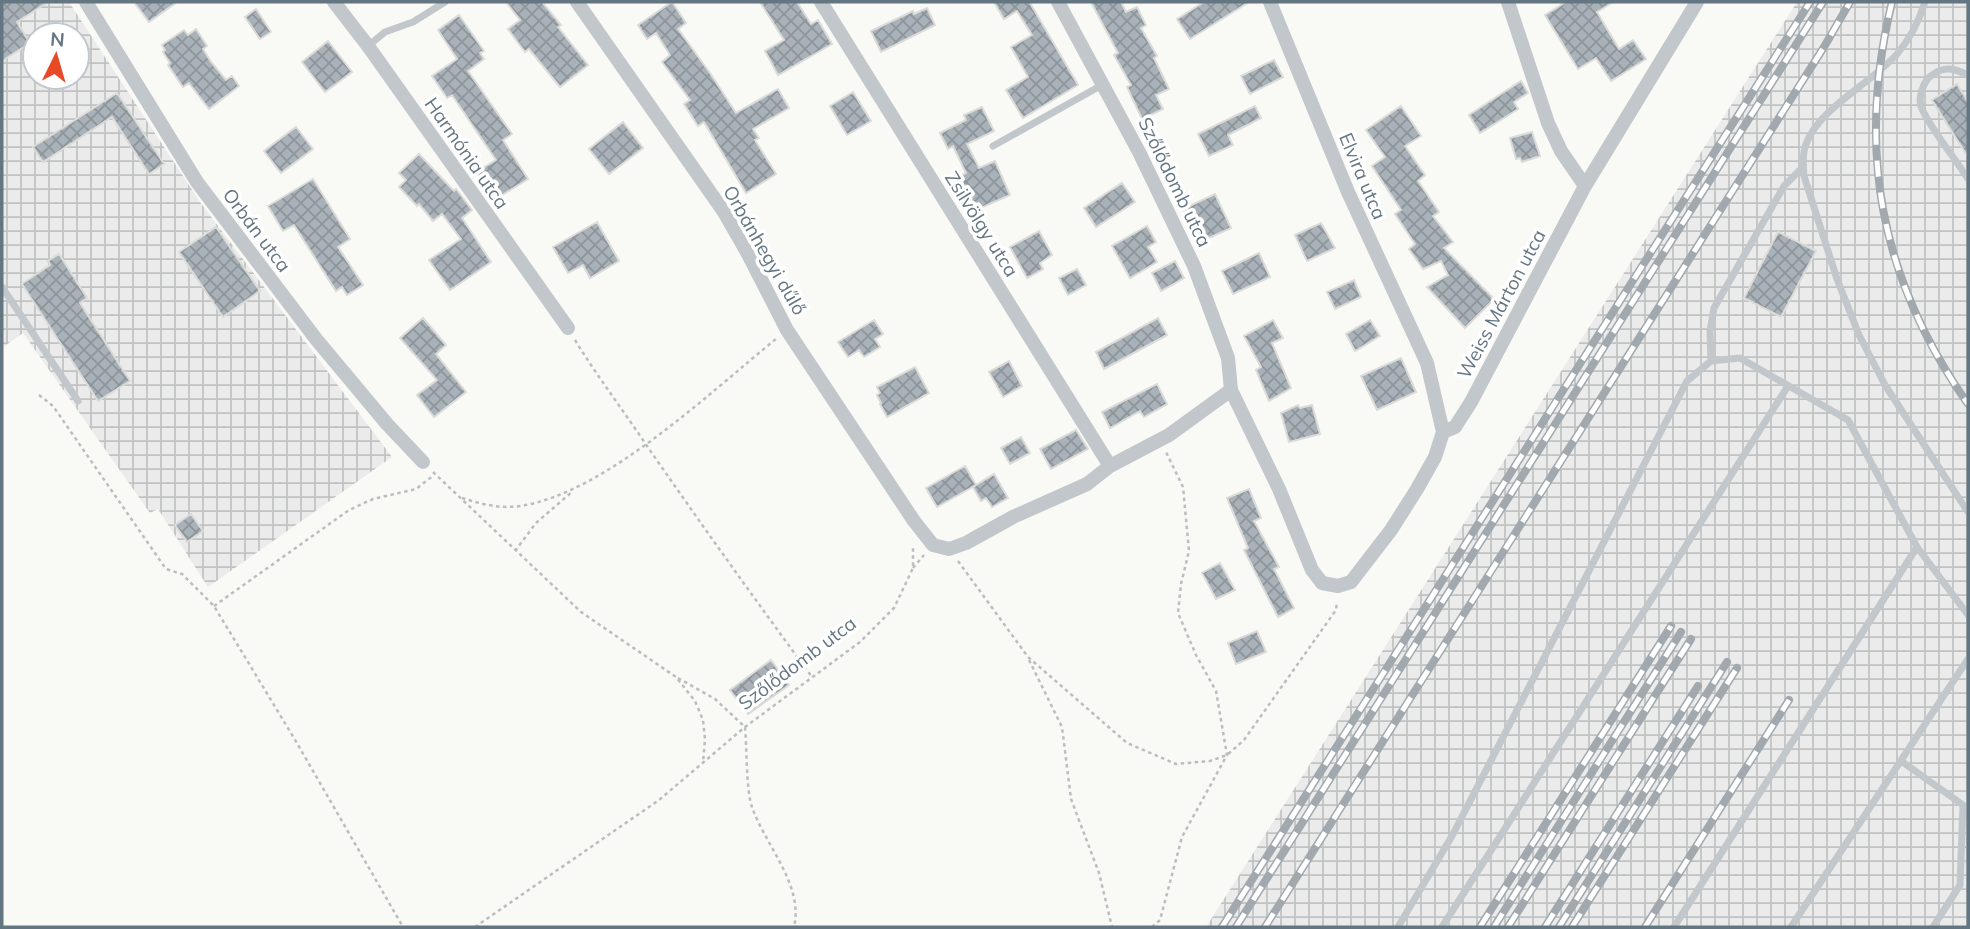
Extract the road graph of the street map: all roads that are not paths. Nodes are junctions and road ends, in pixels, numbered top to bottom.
1 (86, 2) edge
2 (334, 2) edge
3 (445, 2) edge
4 (577, 2) edge
5 (821, 2) edge
6 (1058, 2) edge
7 (1270, 2) edge
8 (1508, 2) edge
9 (1697, 2) edge
10 (1925, 2) edge
11 (368, 46) junction
12 (1968, 75) edge
13 (1103, 85) junction
14 (993, 146) dead end
15 (1803, 167) junction
16 (1968, 179) edge
17 (1585, 186) junction
18 (2, 287) edge
19 (568, 328) road end
20 (1711, 361) junction
21 (1788, 386) junction
22 (1231, 390) junction
23 (78, 401) dead end
24 (1443, 432) junction
25 (423, 462) road end
26 (1110, 466) junction
27 (1968, 512) edge
28 (1917, 547) junction
29 (1968, 615) edge
30 (1968, 659) edge
31 (1901, 761) junction
32 (1398, 927) edge
33 (1442, 927) edge
34 (1674, 927) edge
35 (1791, 927) edge
36 (1933, 927) edge

1 - 25 street, Orbán utca
2 - 11 street, Harmónia utca
3 - 11 lane
4 - 26 street, Orbánhegyi dűlő
5 - 26 street, Zsilvölgy utca
6 - 13 street, Szőlődomb utca
7 - 24 street, Elvira utca
8 - 17 street
9 - 17 street, Weiss Márton utca
10 - 15 lane
11 - 19 street, Harmónia utca
12 - 16 lane
13 - 14 lane
13 - 22 street, Szőlődomb utca
15 - 20 lane
15 - 27 lane
17 - 24 street, Weiss Márton utca
18 - 23 lane
20 - 21 lane
20 - 32 lane
21 - 28 lane
21 - 33 lane
22 - 24 street, Szőlődomb utca
22 - 26 street
28 - 29 lane
28 - 34 lane
30 - 31 lane
31 - 35 lane
31 - 36 lane

